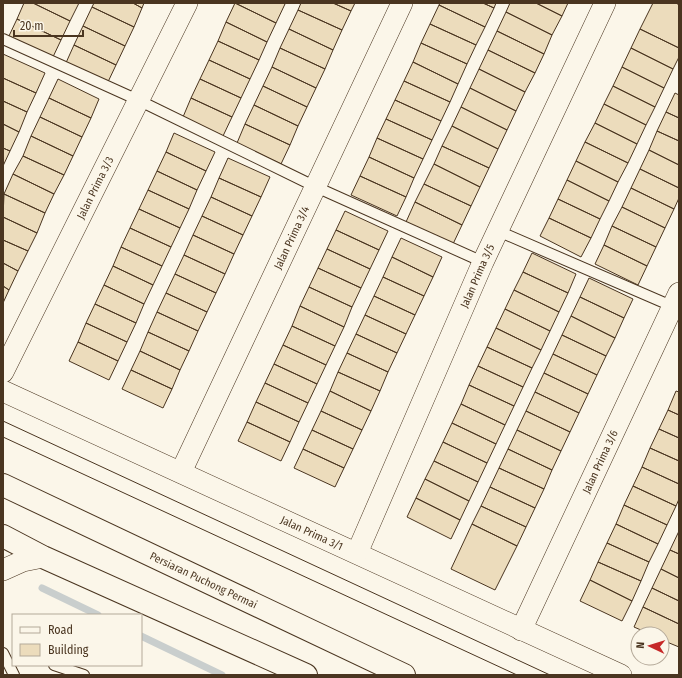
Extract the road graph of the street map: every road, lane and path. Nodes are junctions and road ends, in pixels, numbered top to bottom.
1 (186, 3) edge
2 (402, 3) edge
3 (605, 3) edge
4 (3, 39) edge
5 (138, 100) junction
6 (316, 187) junction
7 (498, 231) junction
8 (483, 262) junction
9 (677, 303) edge
10 (3, 372) edge
11 (3, 391) edge
12 (181, 472) junction
13 (3, 485) edge
14 (3, 536) edge
15 (357, 553) junction
16 (43, 558) junction
17 (3, 570) edge
18 (521, 630) junction
19 (7, 655) edge
20 (57, 666) edge
21 (14, 675) edge
22 (84, 675) edge
23 (306, 675) edge
24 (404, 675) edge
25 (621, 675) edge

1 - 5 street, Jalan Prima 3/3
2 - 6 street, Jalan Prima 3/4
3 - 7 street, Jalan Prima 3/5
4 - 5 lane
5 - 6 lane
5 - 10 street, Jalan Prima 3/3
6 - 8 lane
6 - 12 street, Jalan Prima 3/4
7 - 8 street, Jalan Prima 3/5
7 - 9 lane
8 - 15 street, Jalan Prima 3/5
9 - 18 street, Jalan Prima 3/6
11 - 12 street, Jalan Prima 3/1
12 - 15 street, Jalan Prima 3/1
13 - 24 main road, Persiaran Puchong Permai
14 - 16 main road
15 - 18 street, Jalan Prima 3/1
16 - 17 street
16 - 23 main road
18 - 25 street, Jalan Prima 3/1
19 - 21 lane
20 - 22 lane

